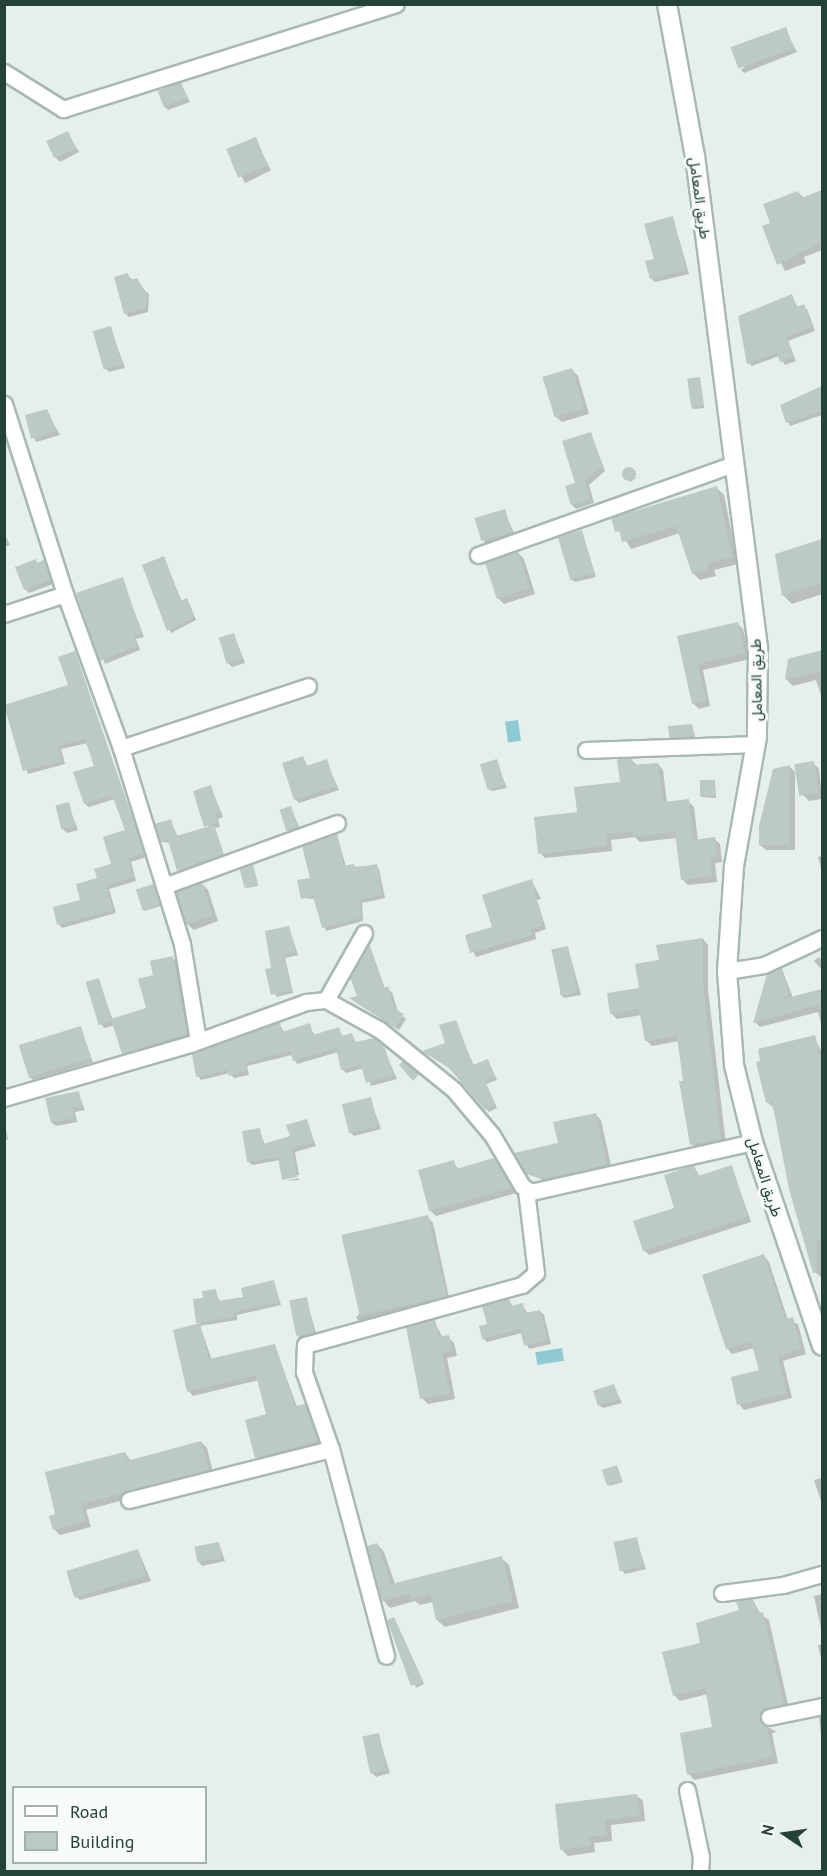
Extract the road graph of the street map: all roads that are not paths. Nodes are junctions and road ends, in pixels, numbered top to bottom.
1 (396, 4) edge
2 (667, 4) edge
3 (4, 72) edge
4 (4, 404) edge
5 (734, 464) junction
6 (478, 555) dead end
7 (65, 594) junction
8 (4, 614) edge
9 (308, 686) dead end
10 (756, 744) junction
11 (121, 748) junction
12 (586, 750) dead end
13 (337, 823) dead end
14 (164, 886) junction
15 (364, 933) dead end
16 (822, 938) edge
17 (727, 970) junction
18 (326, 1000) junction
19 (198, 1041) junction
20 (4, 1098) edge
21 (753, 1142) junction
22 (526, 1190) junction
23 (822, 1346) edge
24 (332, 1449) junction
25 (129, 1500) dead end
26 (822, 1574) edge
27 (723, 1593) dead end
28 (386, 1656) dead end
29 (822, 1707) edge
30 (769, 1717) dead end
31 (687, 1790) dead end
32 (700, 1872) edge

1 - 3 street
2 - 5 main road, طريق المعامل
4 - 7 street
5 - 6 street
5 - 10 main road, طريق المعامل
7 - 8 street
7 - 11 street
9 - 11 street
10 - 12 street
10 - 17 main road, طريق المعامل
11 - 14 street
13 - 14 street
14 - 19 street
15 - 18 street
16 - 17 street
17 - 21 main road, طريق المعامل
18 - 19 street
18 - 22 street
19 - 20 street
21 - 22 street
21 - 23 main road, طريق المعامل
22 - 24 street
24 - 25 street
24 - 28 street
26 - 27 street
29 - 30 street
31 - 32 street

